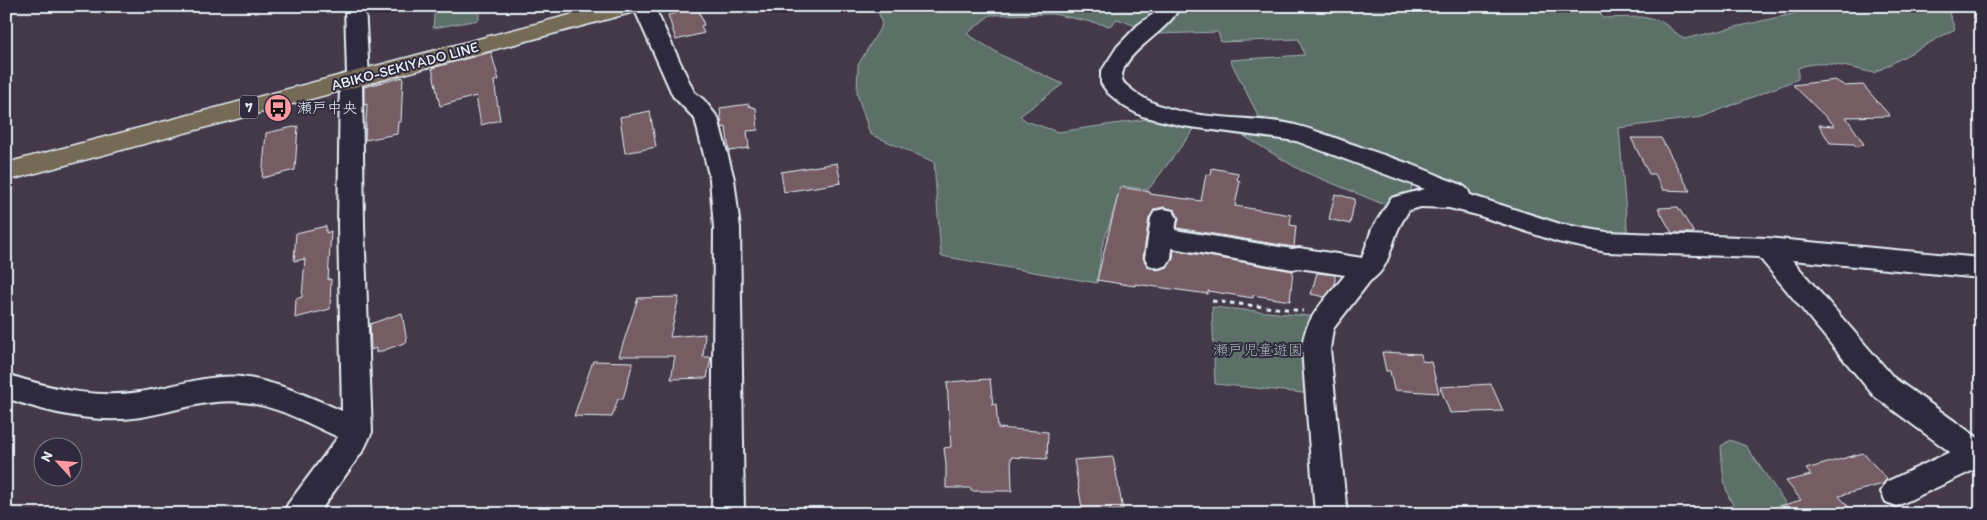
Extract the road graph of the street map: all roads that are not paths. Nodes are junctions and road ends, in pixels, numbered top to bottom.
1 (355, 6) edge
2 (630, 6) edge
3 (642, 6) edge
4 (1169, 6) edge
5 (354, 79) junction
6 (6, 172) edge
7 (1481, 207) junction
8 (1161, 238) dead end
9 (1766, 248) junction
10 (1981, 268) edge
11 (1369, 269) junction
12 (6, 386) edge
13 (357, 432) junction
14 (1975, 453) edge
15 (1897, 492) dead end
16 (299, 514) edge
17 (728, 514) edge
18 (1331, 514) edge

1 - 5 street
2 - 5 main road, ABIKO-SEKIYADO LINE / 7
3 - 17 street
4 - 7 street
5 - 6 main road, ABIKO-SEKIYADO LINE / 7
5 - 13 street
7 - 9 street
7 - 11 street
8 - 11 street
9 - 10 street
9 - 14 street
11 - 18 street
12 - 13 street
13 - 16 street
14 - 15 street

